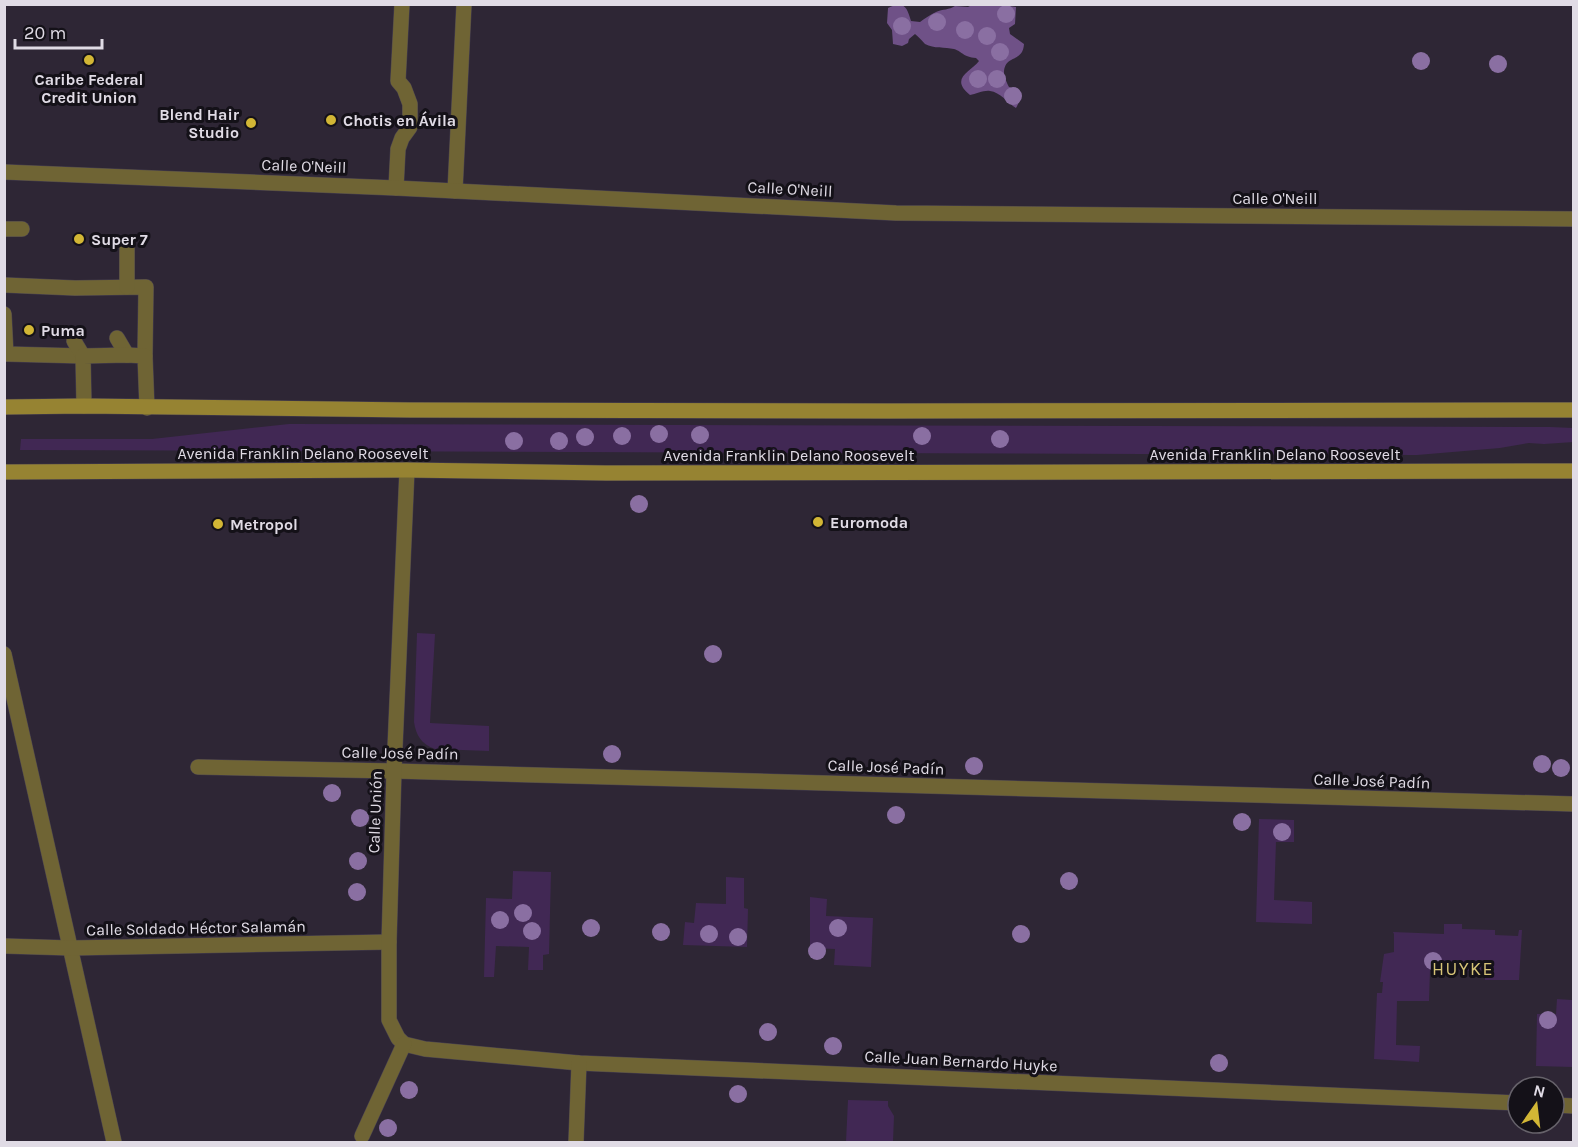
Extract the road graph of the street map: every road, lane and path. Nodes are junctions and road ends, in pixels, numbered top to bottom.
1 (402, 4) edge
2 (464, 4) edge
3 (4, 172) edge
4 (396, 188) junction
5 (455, 191) junction
6 (1574, 219) edge
7 (4, 229) edge
8 (22, 229) dead end
9 (127, 243) dead end
10 (4, 285) edge
11 (31, 285) junction
12 (127, 287) junction
13 (75, 288) junction
14 (41, 300) dead end
15 (86, 300) dead end
16 (4, 314) edge
17 (117, 338) dead end
18 (74, 340) dead end
19 (127, 355) junction
20 (83, 356) junction
21 (146, 356) junction
22 (84, 406) junction
23 (4, 407) edge
24 (147, 408) junction
25 (1574, 410) edge
26 (407, 470) junction
27 (1574, 471) edge
28 (4, 472) edge
29 (4, 654) edge
30 (198, 767) dead end
31 (394, 771) junction
32 (1574, 804) edge
33 (389, 942) junction
34 (4, 946) edge
35 (71, 948) junction
36 (404, 1044) junction
37 (579, 1063) junction
38 (1506, 1102) edge
39 (362, 1136) dead end
40 (114, 1143) edge
41 (576, 1143) edge

1 - 4 street
2 - 5 street
3 - 4 street, Calle O'Neill
4 - 5 street, Calle O'Neill
5 - 6 street, Calle O'Neill
7 - 8 street
9 - 12 street
10 - 11 street
11 - 13 street
11 - 14 street
12 - 13 street
12 - 21 street
13 - 15 street
16 - 20 street
17 - 19 street
18 - 20 street
19 - 20 street
19 - 21 street
20 - 22 street
21 - 24 street
22 - 23 main road
22 - 24 main road
24 - 25 main road
26 - 27 main road, Avenida Franklin Delano Roosevelt
26 - 28 main road, Avenida Franklin Delano Roosevelt
26 - 31 street, Calle Unión
29 - 35 street
30 - 31 street, Calle José Padín
31 - 32 street, Calle José Padín
31 - 33 street, Calle Unión
33 - 35 street, Calle Soldado Héctor Salamán
33 - 36 street, Calle Unión
34 - 35 street, Calle Soldado Héctor Salamán
35 - 40 street
36 - 37 street, Calle Juan Bernardo Huyke
36 - 39 street
37 - 38 street, Calle Juan Bernardo Huyke
37 - 41 street

